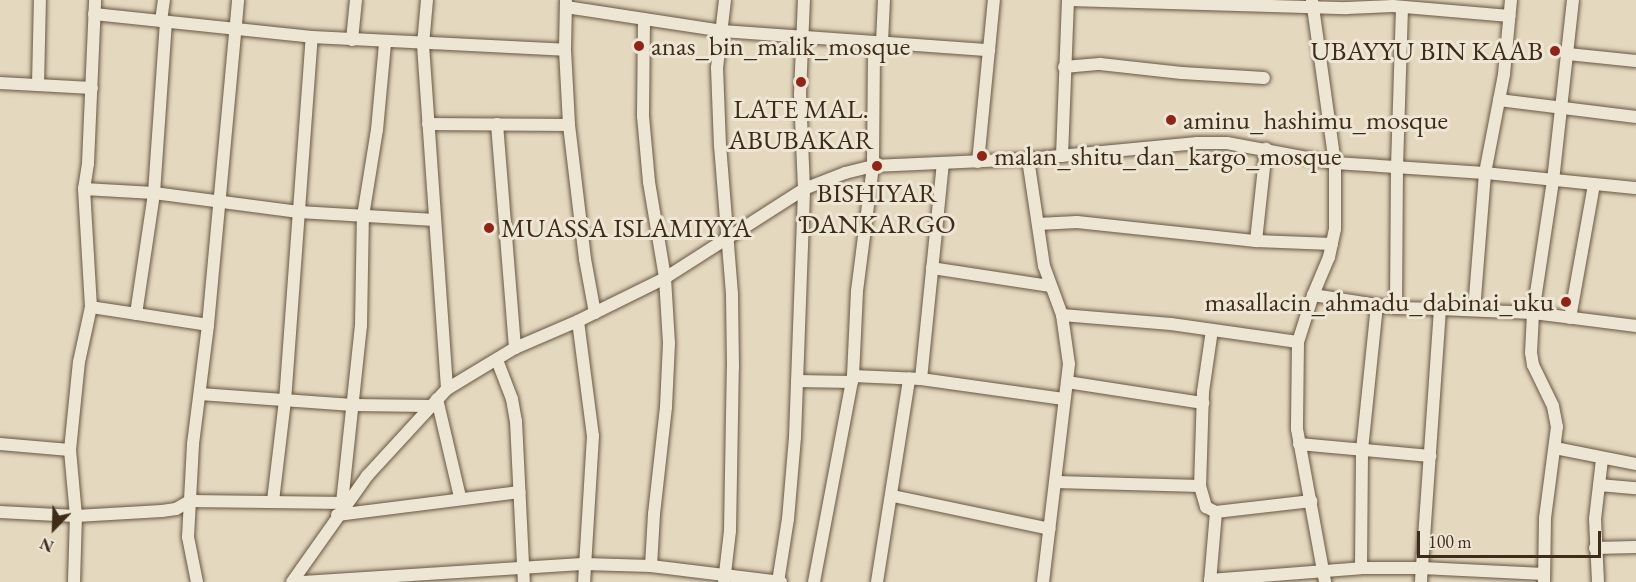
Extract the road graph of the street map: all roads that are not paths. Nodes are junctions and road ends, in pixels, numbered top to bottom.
1 (40, 0) edge
2 (95, 0) edge
3 (164, 0) edge
4 (238, 0) edge
5 (356, 0) edge
6 (428, 0) edge
7 (725, 0) edge
8 (804, 0) edge
9 (884, 0) edge
10 (994, 0) edge
11 (1069, 0) edge
12 (1512, 0) edge
13 (1573, 0) edge
14 (1313, 3) edge
15 (566, 4) edge
16 (1348, 4) edge
17 (1402, 8) junction
18 (94, 14) junction
19 (1510, 16) junction
20 (644, 19) junction
21 (163, 22) junction
22 (235, 29) junction
23 (722, 31) junction
24 (312, 38) junction
25 (803, 39) junction
26 (352, 40) junction
27 (385, 42) junction
28 (878, 42) junction
29 (423, 45) junction
30 (565, 50) junction
31 (989, 50) junction
32 (1568, 54) junction
33 (1636, 61) edge
34 (1064, 67) junction
35 (1264, 78) dead end
36 (0, 83) edge
37 (38, 85) junction
38 (92, 88) junction
39 (1499, 100) junction
40 (1563, 108) junction
41 (1636, 117) edge
42 (428, 124) junction
43 (497, 124) junction
44 (569, 125) junction
45 (1266, 149) junction
46 (1062, 156) junction
47 (1028, 159) junction
48 (978, 162) junction
49 (1335, 163) junction
50 (943, 164) junction
51 (873, 166) junction
52 (1397, 167) junction
53 (1485, 173) junction
54 (1553, 181) junction
55 (1594, 185) junction
56 (1636, 188) edge
57 (84, 189) junction
58 (804, 189) junction
59 (154, 194) junction
60 (220, 203) junction
61 (299, 212) junction
62 (363, 216) junction
63 (435, 220) junction
64 (1038, 224) junction
65 (728, 240) junction
66 (1256, 241) junction
67 (1332, 244) junction
68 (932, 268) junction
69 (665, 278) junction
70 (1050, 286) junction
71 (1313, 295) junction
72 (1377, 306) junction
73 (91, 307) junction
74 (1396, 308) junction
75 (1440, 309) junction
76 (1474, 310) junction
77 (595, 313) junction
78 (1533, 313) junction
79 (136, 314) junction
80 (1062, 315) junction
81 (1570, 318) junction
82 (578, 321) junction
83 (208, 325) junction
84 (1636, 326) edge
85 (1212, 330) junction
86 (1298, 342) junction
87 (515, 348) junction
88 (497, 360) junction
89 (852, 379) junction
90 (915, 379) junction
91 (797, 381) junction
92 (1066, 382) junction
93 (447, 389) junction
94 (200, 394) junction
95 (1064, 399) junction
96 (285, 401) junction
97 (434, 403) junction
98 (1203, 403) junction
99 (353, 405) junction
100 (0, 444) edge
101 (1299, 444) junction
102 (1555, 448) junction
103 (70, 450) junction
104 (1362, 450) junction
105 (1430, 456) junction
106 (1602, 459) junction
107 (1636, 464) edge
108 (1056, 482) junction
109 (1599, 484) junction
110 (1200, 486) junction
111 (1636, 488) edge
112 (520, 492) junction
113 (892, 496) junction
114 (460, 497) junction
115 (190, 501) junction
116 (273, 501) junction
117 (1311, 501) junction
118 (344, 503) junction
119 (0, 512) edge
120 (1216, 512) junction
121 (337, 515) junction
122 (76, 516) junction
123 (1050, 529) junction
124 (1636, 547) edge
125 (1596, 548) junction
126 (585, 564) junction
127 (651, 566) junction
128 (525, 567) junction
129 (1422, 567) junction
130 (1361, 568) junction
131 (1324, 576) edge
132 (724, 578) edge
133 (1544, 578) edge
134 (1210, 581) edge
135 (74, 582) edge
136 (197, 582) edge
137 (292, 582) edge
138 (303, 582) edge
139 (524, 582) edge
140 (584, 582) edge
141 (780, 582) edge
142 (814, 582) edge
143 (877, 582) edge
144 (1043, 582) edge
145 (1421, 582) edge
146 (1598, 582) edge

1 - 37 street
2 - 18 street
3 - 21 street
4 - 22 street
5 - 26 street
6 - 29 street
7 - 23 street
8 - 25 street
9 - 28 street
10 - 31 street
11 - 14 street
11 - 34 street
12 - 19 street
13 - 32 street
14 - 16 street
14 - 49 street
15 - 20 street
15 - 30 street
16 - 17 street
17 - 19 street
17 - 52 street
18 - 21 street
18 - 38 street
19 - 39 street
20 - 23 street
20 - 69 street
21 - 22 street
21 - 59 street
22 - 24 street
22 - 60 street
23 - 25 street
23 - 65 street
24 - 26 street
24 - 61 street
25 - 28 street
25 - 58 street
26 - 27 street
27 - 29 street
27 - 62 street
28 - 31 street
28 - 51 street
29 - 30 street
29 - 42 street
30 - 44 street
31 - 48 street
32 - 33 street
32 - 40 street
34 - 35 street
34 - 46 street
36 - 37 street
37 - 38 street
38 - 57 street
39 - 40 street
39 - 53 street
40 - 41 street
40 - 54 street
42 - 43 street
42 - 63 street
43 - 44 street
43 - 87 street
44 - 77 street
45 - 46 street
45 - 49 street
45 - 66 street
46 - 47 street
47 - 48 street
47 - 64 street
48 - 50 street
49 - 52 street
49 - 67 street
50 - 51 street
50 - 68 street
51 - 58 street
51 - 89 street
52 - 53 street
52 - 74 street
53 - 54 street
53 - 76 street
54 - 55 street
54 - 78 street
55 - 56 street
55 - 81 street
57 - 59 street
57 - 73 street
58 - 65 street
58 - 91 street
59 - 60 street
59 - 79 street
60 - 61 street
60 - 83 street
61 - 62 street
61 - 96 street
62 - 63 street
62 - 99 street
63 - 93 street
64 - 66 street
64 - 70 street
65 - 69 street
65 - 132 street
66 - 67 street
67 - 71 street
68 - 70 street
68 - 90 street
69 - 77 street
69 - 127 street
70 - 80 street
71 - 72 street
71 - 86 street
72 - 74 street
72 - 104 street
73 - 79 street
73 - 103 street
74 - 75 street
75 - 76 street
75 - 105 street
76 - 78 street
77 - 82 street
78 - 81 street
78 - 102 street
79 - 83 street
80 - 85 street
80 - 92 street
81 - 84 street
82 - 87 street
82 - 126 street
83 - 94 street
85 - 86 street
85 - 98 street
86 - 101 street
87 - 88 street
88 - 93 street
88 - 112 street
89 - 90 street
89 - 91 street
89 - 142 street
90 - 95 street
90 - 113 street
91 - 141 street
92 - 95 street
92 - 98 street
93 - 97 street
94 - 96 street
94 - 115 street
95 - 108 street
96 - 99 street
96 - 116 street
97 - 99 street
97 - 114 street
97 - 118 street
98 - 110 street
99 - 118 street
100 - 103 street
101 - 104 street
101 - 117 street
102 - 106 street
102 - 133 street
103 - 122 street
104 - 105 street
104 - 130 street
105 - 129 street
106 - 107 street
106 - 109 street
108 - 110 street
108 - 123 street
109 - 111 street
109 - 125 street
110 - 120 street
112 - 114 street
112 - 128 street
113 - 123 street
113 - 143 street
114 - 121 street
115 - 116 street
115 - 122 street
115 - 136 street
116 - 118 street
117 - 120 street
117 - 131 street
118 - 121 street
119 - 122 street
120 - 134 street
121 - 137 street
122 - 135 street
123 - 144 street
124 - 125 street
125 - 146 street
126 - 127 street
126 - 128 street
126 - 140 street
127 - 132 street
128 - 138 street
128 - 139 street
129 - 130 street
129 - 133 street
129 - 145 street
130 - 131 street
131 - 134 street
132 - 141 street

